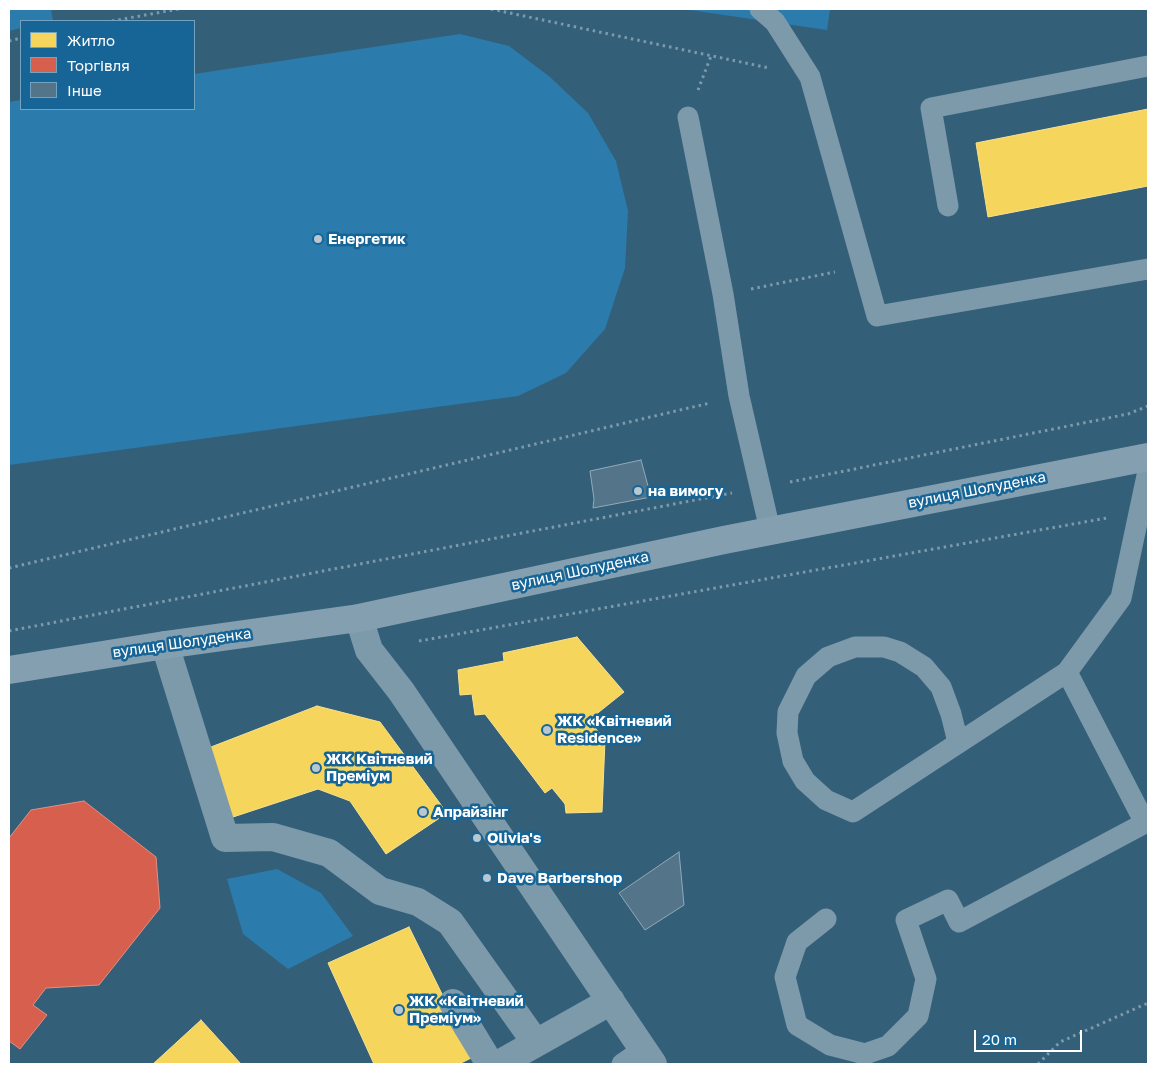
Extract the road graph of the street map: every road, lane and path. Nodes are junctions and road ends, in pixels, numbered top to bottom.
1 (179, 9) edge
2 (491, 9) edge
3 (760, 9) edge
4 (118, 20) edge
5 (710, 56) junction
6 (1148, 66) edge
7 (810, 77) junction
8 (688, 117) joint
9 (948, 206) dead end
10 (863, 266) junction
11 (1148, 269) edge
12 (723, 294) junction
13 (740, 396) junction
14 (1148, 406) edge
15 (1148, 457) edge
16 (1148, 471) edge
17 (761, 488) junction
18 (1140, 512) junction
19 (770, 530) junction
20 (9, 568) edge
21 (358, 618) junction
22 (9, 631) edge
23 (418, 641) dead end
24 (165, 645) junction
25 (9, 670) edge
26 (1067, 672) junction
27 (958, 742) junction
28 (826, 919) dead end
29 (611, 1001) junction
30 (453, 1003) dead end
31 (1148, 1004) edge
32 (536, 1043) junction
33 (648, 1056) edge
34 (490, 1064) edge
35 (499, 1064) edge
36 (622, 1064) edge
37 (1038, 1064) edge

1 - 4 path
2 - 5 path
3 - 7 lane
5 - 7 path
5 - 8 path
6 - 9 lane
7 - 10 lane
8 - 12 lane
10 - 11 lane
10 - 12 path
12 - 13 lane
13 - 17 lane
13 - 20 path
14 - 17 path
15 - 19 main road, вулиця Шолуденка
16 - 18 lane
17 - 19 lane
17 - 22 path
18 - 23 path
18 - 26 lane
19 - 21 main road, вулиця Шолуденка
21 - 24 main road, вулиця Шолуденка
21 - 29 street
24 - 25 main road, вулиця Шолуденка
24 - 32 street
26 - 27 lane
26 - 28 lane
27 - 27 lane
29 - 32 street
29 - 33 street
30 - 34 street
31 - 37 path
32 - 35 street
33 - 36 lane

